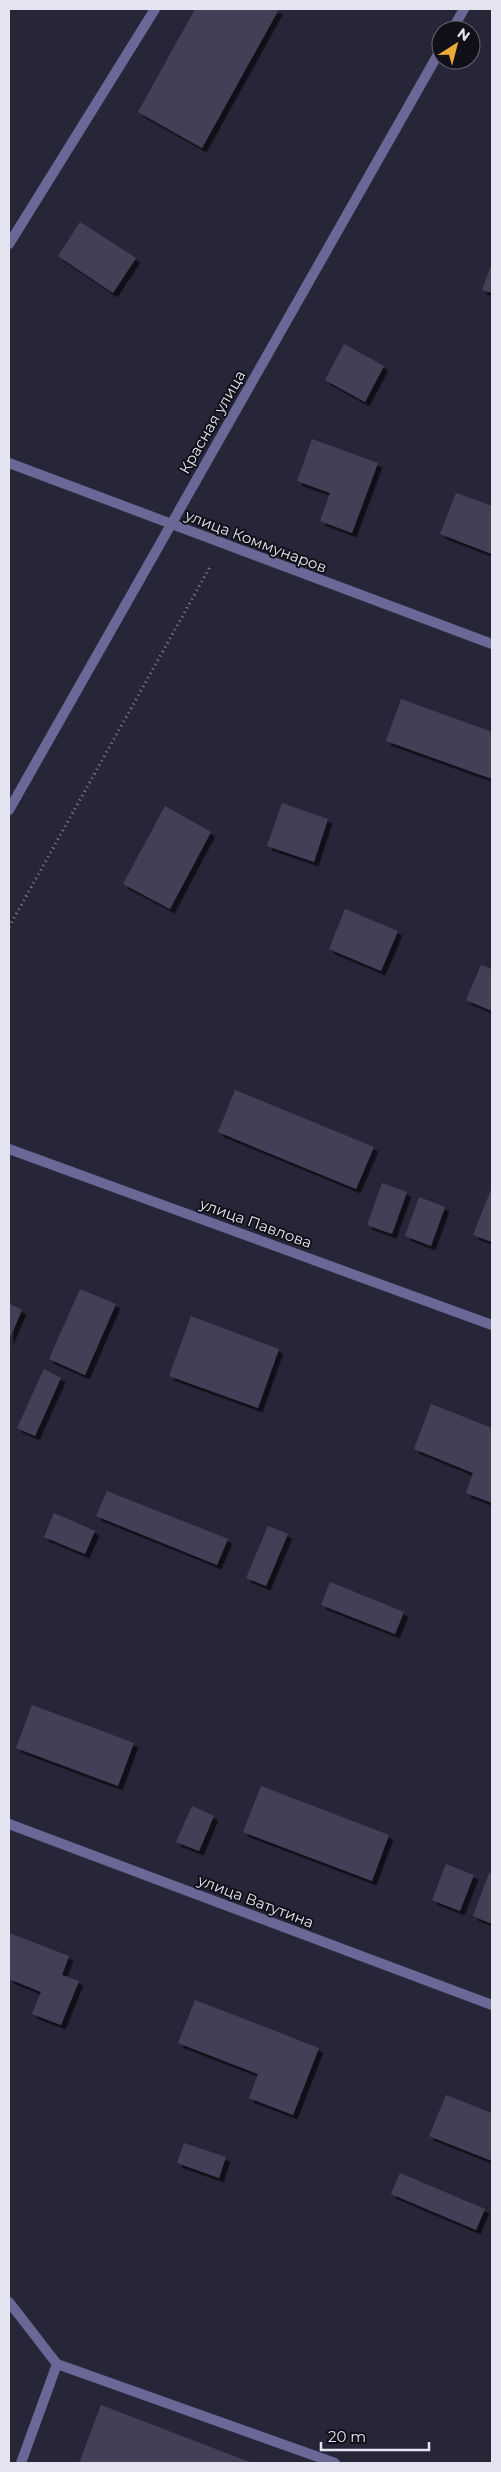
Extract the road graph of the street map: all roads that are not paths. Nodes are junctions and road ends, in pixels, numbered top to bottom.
1 (155, 9) edge
2 (464, 9) edge
3 (458, 20) edge
4 (431, 67) edge
5 (9, 244) edge
6 (9, 464) edge
7 (171, 525) junction
8 (492, 644) edge
9 (9, 810) edge
10 (9, 1149) edge
11 (492, 1325) edge
12 (9, 1824) edge
13 (492, 2005) edge
14 (9, 2302) edge
15 (57, 2364) junction
16 (21, 2463) edge
17 (336, 2463) edge

1 - 5 street
2 - 3 street
4 - 7 street, Красная улица
6 - 7 street, улица Коммунаров
7 - 8 street, улица Коммунаров
7 - 9 street, Красная улица
10 - 11 street, улица Павлова
12 - 13 street, улица Ватутина
14 - 15 street
15 - 16 street
15 - 17 street

